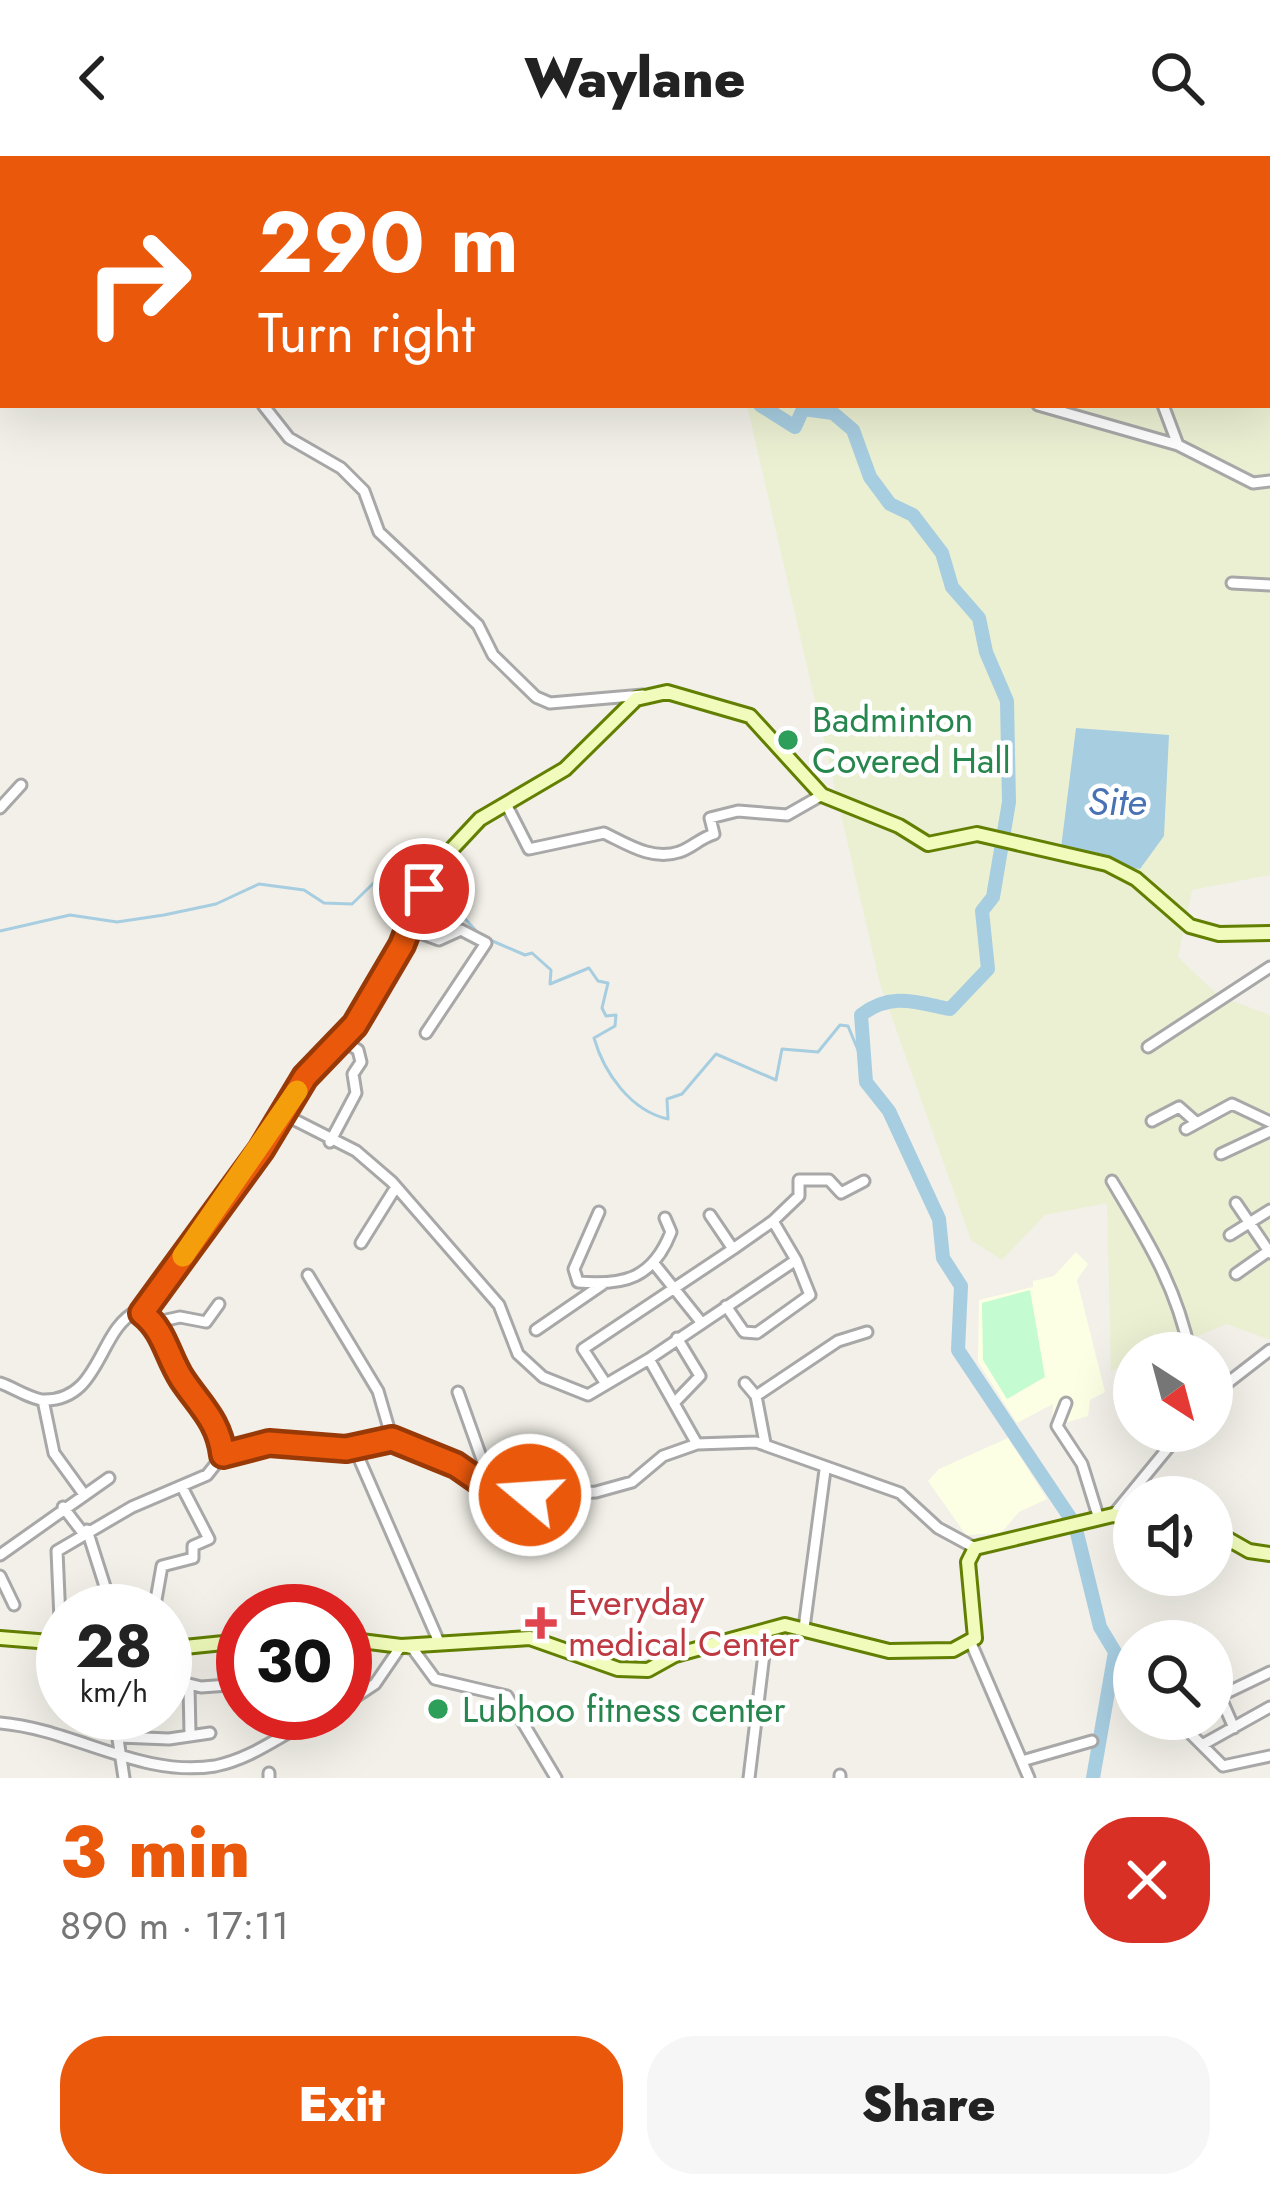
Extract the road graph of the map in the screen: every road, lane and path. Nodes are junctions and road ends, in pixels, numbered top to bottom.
1 (265, 408) edge
2 (1048, 408) edge
3 (1164, 408) edge
4 (1178, 445) junction
5 (1270, 481) edge
6 (1232, 583) dead end
7 (1270, 585) edge
8 (648, 694) junction
9 (21, 785) dead end
10 (822, 795) junction
11 (506, 804) junction
12 (0, 808) edge
13 (410, 929) junction
14 (1270, 933) edge
15 (1270, 967) edge
16 (426, 1033) dead end
17 (340, 1039) junction
18 (1148, 1047) dead end
19 (283, 1114) junction
20 (1152, 1121) dead end
21 (1270, 1126) edge
22 (330, 1142) junction
23 (1222, 1154) dead end
24 (864, 1180) dead end
25 (1112, 1181) dead end
26 (396, 1187) junction
27 (1236, 1203) dead end
28 (1270, 1210) edge
29 (599, 1212) dead end
30 (710, 1215) dead end
31 (665, 1218) dead end
32 (773, 1221) junction
33 (1250, 1223) junction
34 (1231, 1235) dead end
35 (361, 1243) dead end
36 (733, 1249) junction
37 (1269, 1252) edge
38 (796, 1260) junction
39 (656, 1266) junction
40 (1236, 1274) dead end
41 (308, 1275) dead end
42 (602, 1284) junction
43 (674, 1288) junction
44 (219, 1304) dead end
45 (726, 1306) junction
46 (142, 1313) junction
47 (701, 1322) junction
48 (153, 1323) junction
49 (536, 1330) dead end
50 (867, 1332) dead end
51 (1186, 1332) edge
52 (676, 1338) junction
53 (1270, 1350) edge
54 (650, 1359) junction
55 (1233, 1379) edge
56 (0, 1383) edge
57 (745, 1383) dead end
58 (606, 1384) junction
59 (458, 1392) dead end
60 (755, 1396) junction
61 (43, 1400) junction
62 (676, 1401) junction
63 (1066, 1403) dead end
64 (392, 1439) junction
65 (765, 1443) junction
66 (697, 1444) junction
67 (354, 1447) junction
68 (1163, 1452) edge
69 (223, 1455) junction
70 (825, 1469) junction
71 (109, 1478) dead end
72 (483, 1483) junction
73 (182, 1487) junction
74 (82, 1492) junction
75 (63, 1507) junction
76 (1101, 1519) junction
77 (1113, 1519) edge
78 (86, 1532) junction
79 (1233, 1541) edge
80 (975, 1548) junction
81 (1270, 1554) edge
82 (0, 1555) edge
83 (0, 1576) edge
84 (59, 1584) edge
85 (105, 1584) edge
86 (158, 1584) edge
87 (14, 1605) dead end
88 (804, 1628) junction
89 (767, 1629) junction
90 (0, 1639) edge
91 (36, 1641) edge
92 (372, 1642) edge
93 (439, 1642) junction
94 (971, 1643) junction
95 (401, 1646) junction
96 (1270, 1672) edge
97 (372, 1686) edge
98 (1270, 1707) edge
99 (0, 1724) edge
100 (1234, 1727) junction
101 (210, 1733) dead end
102 (192, 1734) edge
103 (120, 1740) edge
104 (276, 1740) edge
105 (1197, 1740) edge
106 (1092, 1741) dead end
107 (1202, 1745) junction
108 (124, 1756) junction
109 (1270, 1756) edge
110 (1022, 1762) junction
111 (124, 1778) edge
112 (558, 1778) edge
113 (749, 1778) edge
114 (1029, 1778) edge

1 - 8 street
2 - 4 street
3 - 4 street
4 - 5 street
6 - 7 street
8 - 10 street
8 - 11 street
9 - 12 street
10 - 11 street
10 - 14 street
11 - 13 street
13 - 16 street
13 - 17 street
15 - 18 street
17 - 19 street
17 - 22 street
19 - 22 street
19 - 46 street
20 - 21 street
21 - 23 street
22 - 26 street
24 - 32 street
25 - 51 street
26 - 35 street
26 - 58 street
27 - 33 street
28 - 33 street
29 - 42 street
30 - 36 street
31 - 39 street
32 - 36 street
32 - 38 street
33 - 34 street
33 - 37 street
36 - 43 street
37 - 40 street
38 - 45 street
38 - 45 street
39 - 42 street
39 - 43 street
41 - 64 street
42 - 49 street
43 - 47 street
43 - 58 street
44 - 48 street
45 - 47 street
46 - 48 street
46 - 61 street
47 - 52 street
48 - 69 street
50 - 60 street
52 - 54 street
52 - 62 street
53 - 55 street
54 - 58 street
54 - 62 street
56 - 61 street
57 - 60 street
59 - 72 street
60 - 65 street
61 - 74 street
62 - 66 street
63 - 76 street
64 - 67 street
64 - 72 street
65 - 66 street
65 - 70 street
66 - 72 street
67 - 69 street
67 - 93 street
68 - 76 street
69 - 73 street
70 - 80 street
70 - 88 street
71 - 74 street
73 - 78 street
73 - 86 street
74 - 75 street
75 - 78 street
75 - 82 street
76 - 77 street
76 - 80 street
78 - 84 street
78 - 85 street
79 - 81 street
80 - 94 street
83 - 87 street
88 - 89 street
88 - 94 street
89 - 93 street
89 - 113 street
90 - 91 street
92 - 95 street
93 - 95 street
94 - 110 street
95 - 97 street
95 - 112 street
96 - 100 street
98 - 100 street
99 - 108 street
100 - 107 street
101 - 102 street
103 - 108 street
104 - 108 street
105 - 107 street
106 - 110 street
107 - 109 street
108 - 111 street
110 - 114 street

